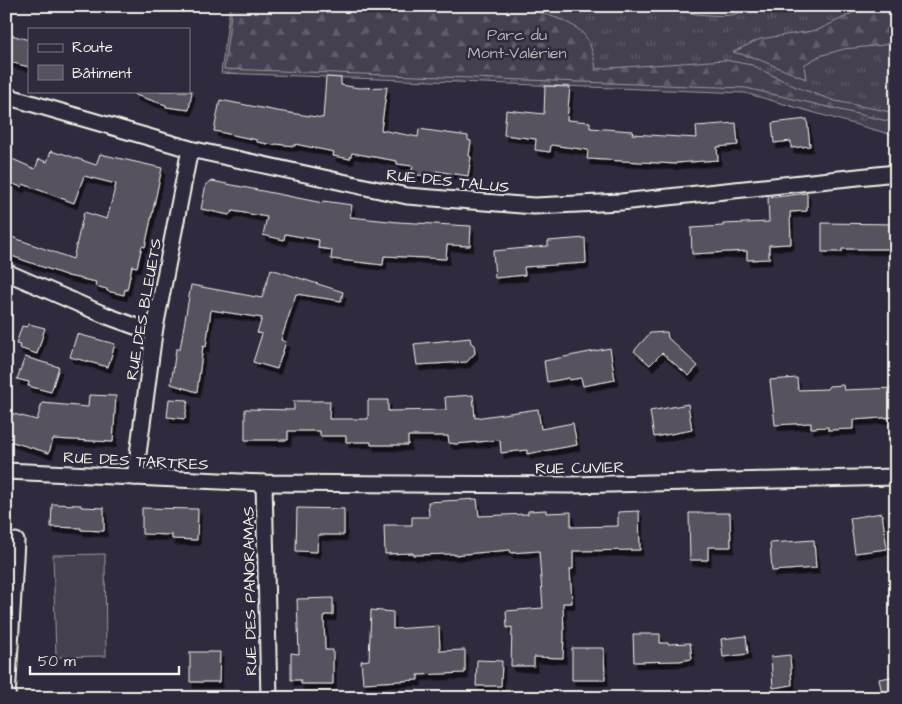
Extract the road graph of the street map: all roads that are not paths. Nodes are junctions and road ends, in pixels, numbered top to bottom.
1 (6, 96) edge
2 (190, 149) junction
3 (896, 173) edge
4 (6, 272) edge
5 (154, 334) junction
6 (6, 471) edge
7 (135, 477) junction
8 (896, 477) edge
9 (264, 483) junction
10 (16, 541) dead end
11 (7, 698) edge
12 (269, 698) edge

1 - 2 street, RUE DES TALUS
2 - 3 street, RUE DES TALUS
2 - 5 street, RUE DES BLEUETS
4 - 5 street
5 - 7 street, RUE DES BLEUETS
6 - 7 street, RUE DES TARTRES
7 - 9 street, RUE DES TARTRES
8 - 9 street, RUE CUVIER
9 - 12 street, RUE DES PANORAMAS
10 - 11 street

